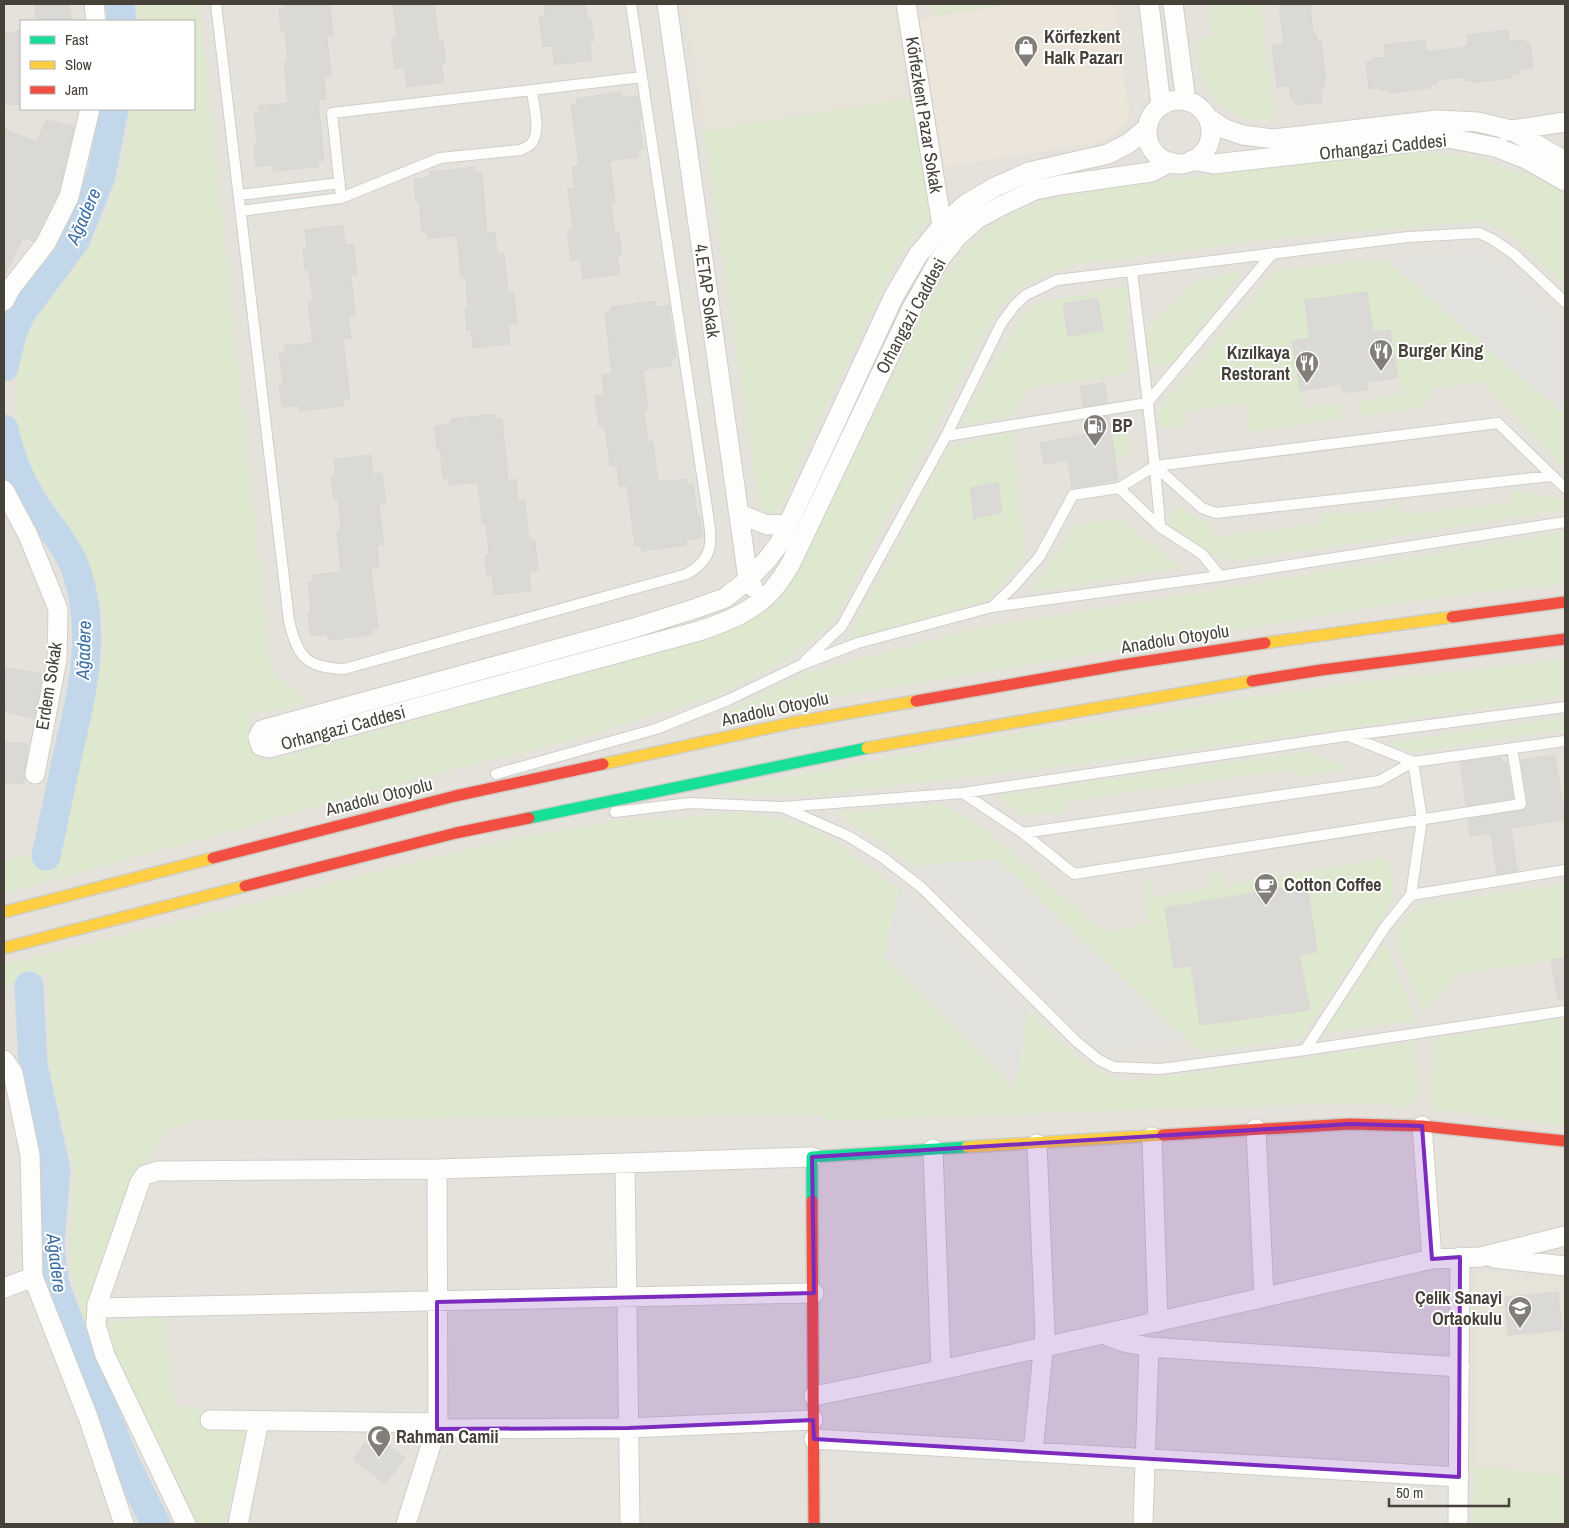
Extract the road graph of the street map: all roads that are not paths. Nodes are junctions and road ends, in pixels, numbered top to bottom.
1 (94, 4) edge
2 (216, 4) edge
3 (631, 4) edge
4 (667, 4) edge
5 (906, 4) edge
6 (1148, 4) edge
7 (1173, 4) edge
8 (96, 20) edge
9 (642, 78) junction
10 (532, 90) junction
11 (1186, 101) junction
12 (1161, 106) junction
13 (90, 110) edge
14 (1208, 118) junction
15 (1565, 122) edge
16 (1148, 127) junction
17 (1511, 130) junction
18 (1448, 138) junction
19 (1192, 160) junction
20 (1565, 161) edge
21 (1171, 162) junction
22 (1565, 181) edge
23 (340, 183) junction
24 (239, 195) junction
25 (341, 198) junction
26 (241, 211) junction
27 (942, 226) junction
28 (1273, 253) junction
29 (1132, 270) junction
30 (4, 301) edge
31 (1565, 302) edge
32 (1147, 403) junction
33 (946, 436) junction
34 (1156, 466) junction
35 (1551, 476) junction
36 (1119, 488) junction
37 (1565, 488) edge
38 (4, 490) edge
39 (739, 514) junction
40 (789, 522) junction
41 (1565, 522) edge
42 (1160, 527) junction
43 (1220, 576) junction
44 (748, 579) junction
45 (761, 601) junction
46 (1565, 602) edge
47 (992, 607) junction
48 (1565, 639) edge
49 (801, 665) junction
50 (1565, 707) edge
51 (1348, 736) junction
52 (1565, 741) edge
53 (1512, 748) junction
54 (1413, 762) junction
55 (34, 774) dead end
56 (484, 778) dead end
57 (464, 783) dead end
58 (963, 793) junction
59 (782, 807) junction
60 (1422, 819) junction
61 (456, 833) junction
62 (1023, 833) junction
63 (190, 863) junction
64 (1565, 870) edge
65 (1411, 895) junction
66 (4, 912) edge
67 (4, 948) edge
68 (1565, 1011) edge
69 (1305, 1050) junction
70 (4, 1060) edge
71 (1422, 1126) junction
72 (1256, 1129) junction
73 (1152, 1137) junction
74 (1565, 1140) edge
75 (1037, 1144) junction
76 (933, 1149) junction
77 (812, 1157) junction
78 (626, 1164) junction
79 (437, 1169) junction
80 (1565, 1236) edge
81 (1460, 1257) junction
82 (1481, 1257) junction
83 (1432, 1259) junction
84 (1565, 1266) edge
85 (33, 1277) junction
86 (4, 1288) edge
87 (814, 1293) junction
88 (1264, 1296) junction
89 (626, 1298) junction
90 (437, 1302) junction
91 (97, 1308) junction
92 (1158, 1322) junction
93 (1103, 1334) junction
94 (1044, 1347) junction
95 (1149, 1347) junction
96 (1460, 1367) junction
97 (941, 1370) junction
98 (814, 1396) junction
99 (210, 1420) dead end
100 (813, 1420) junction
101 (259, 1421) junction
102 (437, 1426) junction
103 (629, 1428) junction
104 (814, 1439) junction
105 (1033, 1452) junction
106 (1146, 1460) junction
107 (1459, 1477) junction
108 (124, 1524) edge
109 (186, 1524) edge
110 (238, 1524) edge
111 (406, 1524) edge
112 (630, 1524) edge
113 (814, 1524) edge
114 (1143, 1524) edge
115 (1458, 1524) edge

1 - 8 street
2 - 24 lane
3 - 9 lane
4 - 39 street, 4.ETAP Sokak
5 - 27 street, Körfezkent Pazar Sokak
6 - 12 street
7 - 11 street
9 - 10 lane
9 - 26 lane
10 - 23 lane
10 - 25 lane
11 - 12 street
11 - 14 street
12 - 16 street
13 - 30 street
14 - 17 street, Orhangazi Caddesi
14 - 19 street
15 - 17 street
16 - 21 street
16 - 27 street, Orhangazi Caddesi
17 - 18 street
17 - 20 street, Orhangazi Caddesi
18 - 19 street, Orhangazi Caddesi
18 - 22 street, Orhangazi Caddesi
19 - 21 street
21 - 45 street, Orhangazi Caddesi
23 - 24 lane
23 - 25 lane
24 - 26 lane
25 - 26 lane
27 - 40 street, Orhangazi Caddesi
28 - 29 lane
28 - 31 lane
28 - 32 lane
29 - 32 lane
29 - 33 lane
32 - 33 lane
32 - 34 lane
33 - 49 lane
34 - 35 lane
34 - 35 lane
34 - 36 lane
34 - 42 lane
35 - 37 lane
36 - 42 lane
36 - 47 lane
38 - 55 street, Erdem Sokak
39 - 40 street
39 - 44 street, 4.ETAP Sokak
40 - 44 street, Orhangazi Caddesi
41 - 43 lane
42 - 43 lane
43 - 47 lane
44 - 45 street
44 - 45 street, Orhangazi Caddesi
46 - 63 main road, Anadolu Otoyolu
47 - 49 lane
48 - 61 main road
49 - 56 lane
50 - 51 lane
51 - 54 lane
51 - 58 lane
52 - 53 lane
53 - 54 lane
53 - 60 lane
54 - 60 lane
54 - 62 lane
57 - 63 lane
58 - 59 lane
58 - 62 lane
59 - 61 lane
59 - 69 lane
60 - 62 lane
60 - 65 lane
61 - 67 main road
63 - 66 main road, Anadolu Otoyolu
64 - 65 lane
65 - 69 lane
68 - 69 lane
70 - 85 street
71 - 72 main road
71 - 74 main road
71 - 83 street
72 - 73 main road
72 - 88 street
73 - 75 main road
73 - 92 street
75 - 76 main road
75 - 94 street
76 - 77 main road
76 - 97 street
77 - 78 street
77 - 87 main road
78 - 79 street
78 - 89 street
79 - 90 street
79 - 91 street
80 - 82 street
81 - 82 street
81 - 83 street
81 - 96 street
82 - 84 street
83 - 88 street
85 - 86 street
85 - 108 street
87 - 89 street
87 - 98 main road
88 - 92 street
89 - 90 street
89 - 103 street
90 - 91 street
90 - 102 street
91 - 109 street
92 - 93 street
93 - 94 street
93 - 95 street
94 - 97 street
94 - 105 street
95 - 96 street
95 - 106 street
96 - 107 street
97 - 98 street
98 - 100 main road
99 - 101 street
100 - 103 street
100 - 104 main road
101 - 102 street
101 - 110 street
102 - 103 street
102 - 111 street
103 - 112 street
104 - 105 street
104 - 113 main road
105 - 106 street
106 - 107 street
106 - 114 street
107 - 115 street

